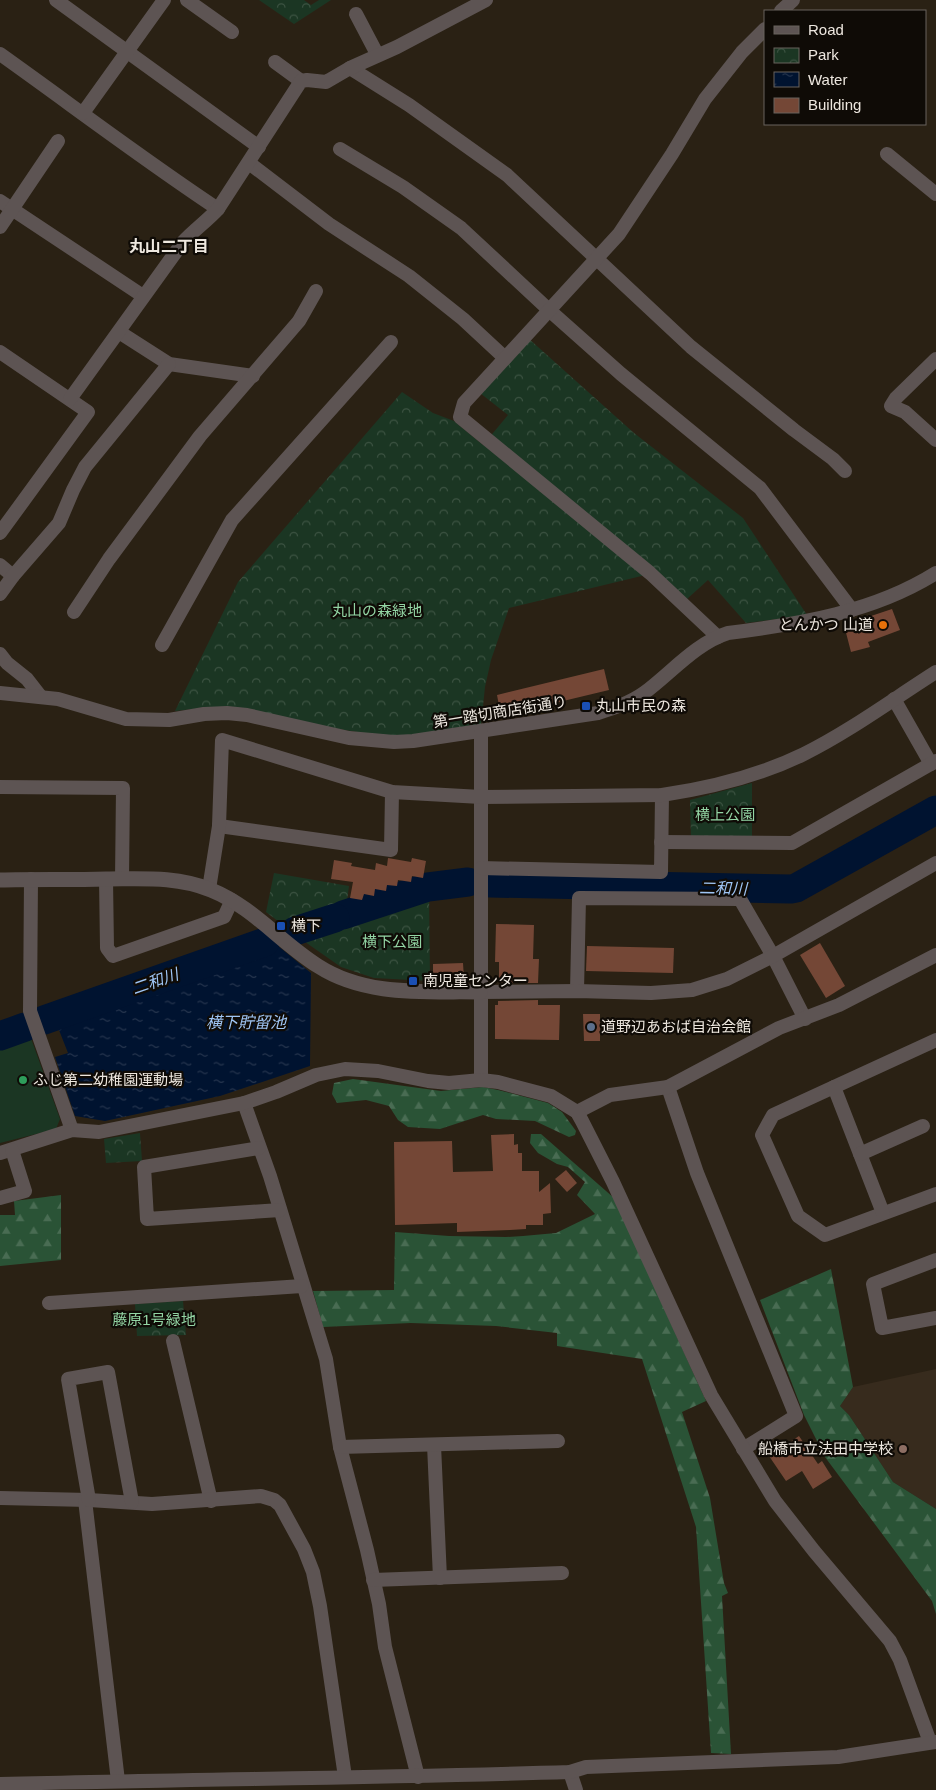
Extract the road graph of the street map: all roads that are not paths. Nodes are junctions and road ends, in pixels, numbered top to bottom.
1 (56, 0) edge
2 (164, 0) edge
3 (187, 0) edge
4 (486, 0) edge
5 (793, 0) edge
6 (782, 10) edge
7 (356, 14) dead end
8 (764, 30) edge
9 (232, 32) dead end
10 (127, 51) junction
11 (0, 54) edge
12 (377, 54) junction
13 (275, 62) dead end
14 (350, 68) junction
15 (301, 81) junction
16 (83, 113) junction
17 (58, 141) dead end
18 (259, 147) junction
19 (340, 149) dead end
20 (887, 154) dead end
21 (249, 163) junction
22 (936, 194) edge
23 (0, 201) edge
24 (12, 209) junction
25 (218, 209) junction
26 (0, 227) edge
27 (597, 258) junction
28 (316, 291) dead end
29 (143, 296) junction
30 (549, 310) junction
31 (119, 332) junction
32 (390, 342) dead end
33 (0, 352) edge
34 (505, 358) junction
35 (936, 359) edge
36 (169, 364) junction
37 (253, 376) junction
38 (70, 399) junction
39 (936, 440) edge
40 (845, 471) dead end
41 (0, 533) edge
42 (0, 564) edge
43 (936, 573) edge
44 (13, 576) junction
45 (0, 594) edge
46 (852, 610) junction
47 (74, 612) dead end
48 (718, 637) junction
49 (162, 645) dead end
50 (0, 654) edge
51 (936, 672) edge
52 (0, 693) edge
53 (41, 697) junction
54 (894, 699) junction
55 (481, 732) junction
56 (934, 762) edge
57 (0, 787) edge
58 (392, 792) junction
59 (662, 795) junction
60 (481, 797) junction
61 (219, 826) junction
62 (661, 842) junction
63 (936, 863) edge
64 (480, 871) junction
65 (31, 879) junction
66 (106, 879) junction
67 (122, 879) junction
68 (0, 880) edge
69 (209, 889) junction
70 (232, 900) junction
71 (936, 955) edge
72 (773, 956) junction
73 (577, 991) junction
74 (480, 992) junction
75 (805, 1019) junction
76 (936, 1040) edge
77 (481, 1080) junction
78 (668, 1087) junction
79 (834, 1087) junction
80 (244, 1103) junction
81 (577, 1112) junction
82 (923, 1126) dead end
83 (72, 1130) junction
84 (259, 1148) junction
85 (6, 1151) edge
86 (860, 1154) junction
87 (936, 1194) edge
88 (0, 1198) edge
89 (280, 1210) junction
90 (883, 1213) junction
91 (936, 1260) edge
92 (302, 1286) junction
93 (49, 1303) dead end
94 (936, 1318) edge
95 (173, 1342) dead end
96 (558, 1441) dead end
97 (434, 1445) junction
98 (340, 1447) junction
99 (743, 1449) junction
100 (0, 1498) edge
101 (87, 1500) junction
102 (211, 1501) junction
103 (132, 1502) junction
104 (562, 1573) dead end
105 (440, 1578) junction
106 (374, 1580) junction
107 (933, 1742) edge
108 (570, 1772) junction
109 (345, 1777) junction
110 (418, 1777) junction
111 (118, 1781) junction
112 (0, 1784) edge
113 (576, 1790) edge

1 - 10 street
2 - 10 street
3 - 9 street
4 - 12 street
5 - 6 street
7 - 12 street
8 - 27 street
10 - 16 street
10 - 18 street
11 - 16 street
12 - 14 street
13 - 15 street
14 - 15 street
14 - 27 street
15 - 18 street
16 - 25 street
17 - 24 street
18 - 21 street
19 - 30 street
20 - 22 street
21 - 25 street
21 - 34 street
23 - 24 street
24 - 26 street
24 - 29 street
25 - 29 street
27 - 30 street
27 - 40 street
28 - 37 street
29 - 31 street
30 - 34 street
30 - 46 street
31 - 36 street
31 - 38 street
32 - 49 street
33 - 38 street
34 - 48 street
35 - 39 street
36 - 37 street
36 - 44 street
37 - 47 street
38 - 41 street
42 - 44 street
43 - 46 street, 第一踏切商店街通り
44 - 45 street
46 - 48 street, 第一踏切商店街通り
48 - 55 street, 第一踏切商店街通り
50 - 53 street
51 - 54 street
52 - 53 street, 第一踏切商店街通り
53 - 55 street, 第一踏切商店街通り
54 - 56 street
54 - 59 street
55 - 60 street
56 - 62 street
57 - 67 street
58 - 60 street
58 - 61 street
58 - 61 street
59 - 60 street
59 - 62 street
60 - 64 street
61 - 69 street
62 - 64 street
63 - 72 street
64 - 74 street
65 - 66 street
65 - 68 street
65 - 83 street
66 - 67 street
66 - 70 street
67 - 69 street
69 - 70 street
70 - 74 street
71 - 75 street
72 - 73 street
72 - 73 street
72 - 75 street
73 - 74 street
74 - 77 street
75 - 78 street
76 - 79 street
77 - 80 street
77 - 81 street
78 - 81 street
78 - 99 street
79 - 86 street
79 - 90 street
80 - 83 street
80 - 84 street
81 - 99 street
82 - 86 street
83 - 85 street
84 - 89 street
84 - 89 street
85 - 88 street
86 - 90 street
87 - 90 street
89 - 92 street
91 - 94 street
92 - 93 street
92 - 98 street
95 - 102 street
96 - 97 street
97 - 98 street
97 - 105 street
98 - 106 street
99 - 107 street
100 - 101 street
101 - 103 street
101 - 103 street
101 - 111 street
102 - 103 street
102 - 109 street
104 - 105 street
105 - 106 street
106 - 110 street
107 - 108 street
108 - 110 street
108 - 113 street
109 - 110 street
109 - 111 street
111 - 112 street

